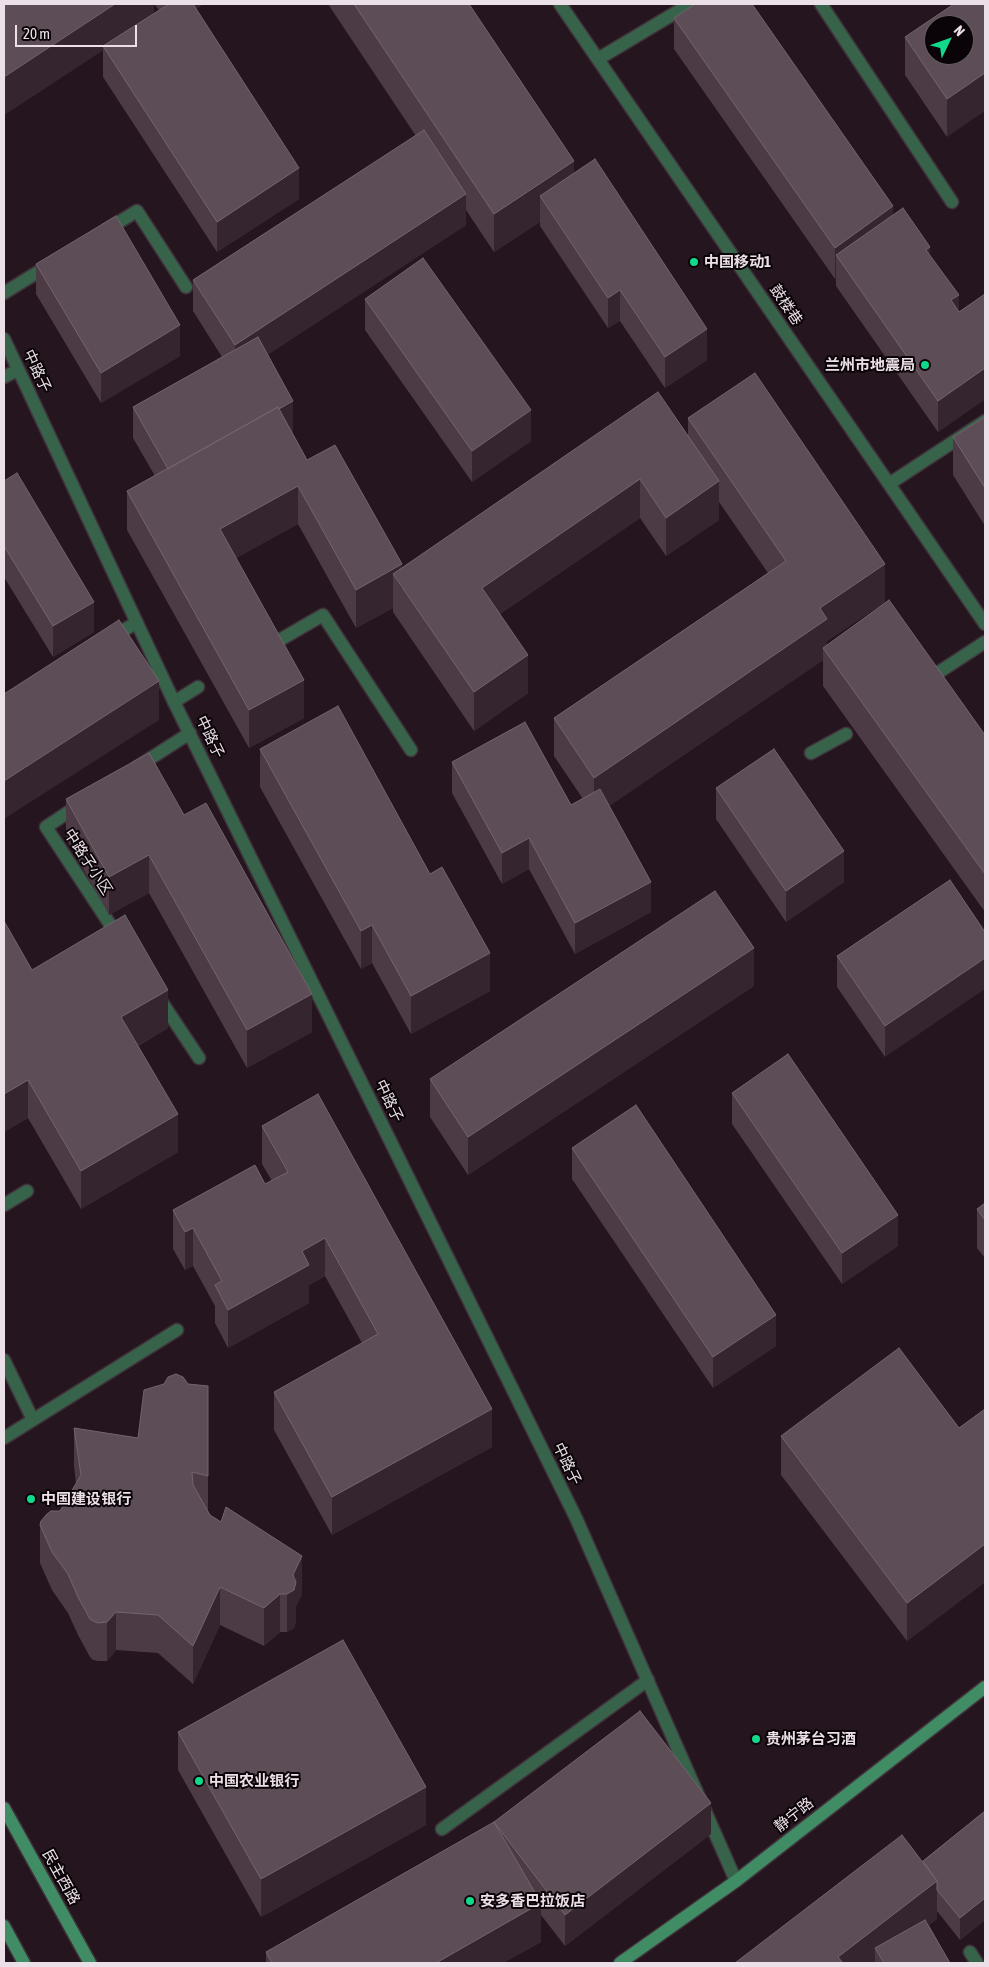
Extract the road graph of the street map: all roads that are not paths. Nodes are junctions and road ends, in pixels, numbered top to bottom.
1 (560, 4) edge
2 (690, 4) edge
3 (821, 4) edge
4 (598, 59) junction
5 (952, 202) dead end
6 (95, 237) edge
7 (62, 257) edge
8 (186, 287) dead end
9 (4, 293) edge
10 (4, 339) edge
11 (18, 370) junction
12 (4, 377) edge
13 (985, 421) edge
14 (889, 484) junction
15 (136, 622) junction
16 (985, 624) edge
17 (278, 641) edge
18 (103, 642) edge
19 (985, 642) edge
20 (933, 676) edge
21 (198, 687) dead end
22 (174, 702) junction
23 (190, 733) junction
24 (846, 734) dead end
25 (411, 750) dead end
26 (811, 753) dead end
27 (126, 775) edge
28 (86, 801) edge
29 (128, 951) edge
30 (150, 984) edge
31 (199, 1058) dead end
32 (27, 1191) dead end
33 (4, 1205) edge
34 (177, 1330) dead end
35 (4, 1360) edge
36 (33, 1420) junction
37 (4, 1438) edge
38 (648, 1680) junction
39 (985, 1687) edge
40 (4, 1808) edge
41 (442, 1829) dead end
42 (736, 1881) junction
43 (4, 1926) edge
44 (970, 1952) dead end
45 (24, 1963) edge
46 (90, 1963) edge
47 (620, 1963) edge
48 (977, 1963) edge

1 - 4 street, 鼓楼巷
2 - 4 street
3 - 5 street
4 - 14 street, 鼓楼巷
6 - 8 street
7 - 9 street
10 - 11 street, 中路子
11 - 12 street
11 - 15 street, 中路子
13 - 14 street
14 - 16 street, 鼓楼巷
15 - 18 street
15 - 22 street, 中路子
17 - 25 street
19 - 20 street
21 - 22 street
22 - 23 street, 中路子
23 - 27 street
23 - 38 street, 中路子
24 - 26 street
28 - 29 street, 中路子小区
30 - 31 street
32 - 33 street
34 - 36 street
35 - 36 street
36 - 37 street
38 - 41 street
38 - 42 street, 中路子
39 - 42 street, 静宁路
40 - 46 street, 民主西路
42 - 47 street, 静宁路
43 - 45 street
44 - 48 street

